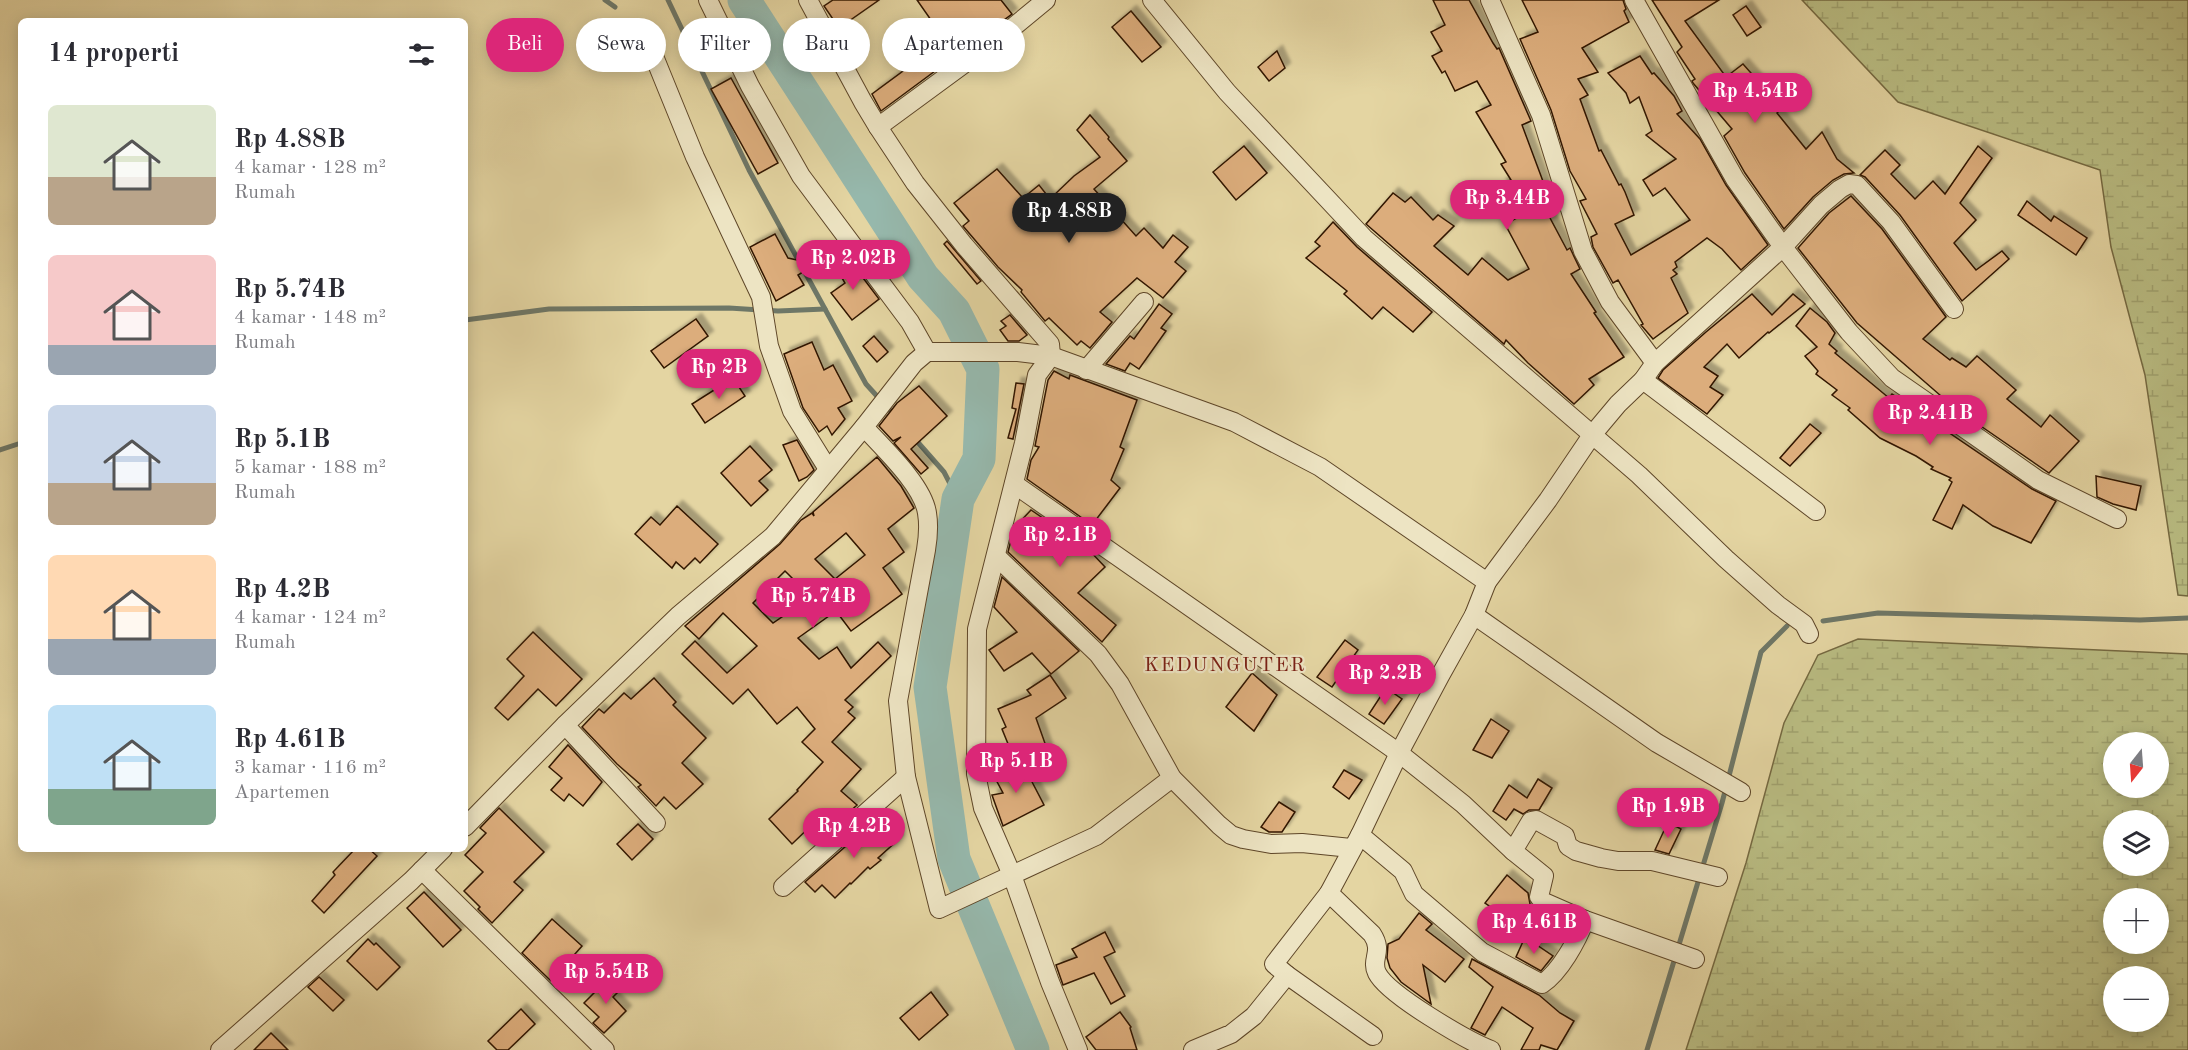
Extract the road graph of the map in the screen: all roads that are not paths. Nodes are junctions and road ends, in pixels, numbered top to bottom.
1 (708, 0) edge
2 (808, 0) edge
3 (1046, 0) edge
4 (1152, 0) edge
5 (1490, 0) edge
6 (1634, 0) edge
7 (661, 72) edge
8 (878, 127) junction
9 (1783, 247) junction
10 (1144, 302) dead end
11 (1954, 309) dead end
12 (928, 356) junction
13 (1051, 356) junction
14 (1655, 363) junction
15 (1086, 370) junction
16 (1643, 380) junction
17 (869, 420) junction
18 (1592, 435) junction
19 (828, 469) junction
20 (1014, 484) junction
21 (1816, 511) dead end
22 (2117, 519) dead end
23 (997, 558) junction
24 (1487, 582) junction
25 (1474, 615) junction
26 (1809, 634) dead end
27 (565, 725) junction
28 (1399, 753) junction
29 (906, 777) junction
30 (1172, 778) junction
31 (1732, 786) dead end
32 (656, 823) dead end
33 (468, 824) edge
34 (1356, 841) junction
35 (440, 852) edge
36 (1513, 852) junction
37 (422, 870) junction
38 (1706, 874) dead end
39 (1007, 877) junction
40 (783, 887) dead end
41 (1329, 893) junction
42 (1585, 920) junction
43 (1683, 955) dead end
44 (1287, 975) junction
45 (1373, 1036) dead end
46 (225, 1045) edge
47 (209, 1050) edge
48 (605, 1050) edge
49 (1078, 1050) edge
50 (1193, 1050) edge
51 (1491, 1050) edge

1 - 12 street
2 - 8 street
3 - 8 street
4 - 18 street
5 - 14 street
6 - 9 street
7 - 19 street
8 - 13 street
9 - 11 street
9 - 14 street
9 - 22 street
10 - 15 street
12 - 13 street
12 - 17 street
13 - 15 street
13 - 20 street
14 - 16 street
15 - 24 street
16 - 18 street
16 - 21 street
17 - 19 street
17 - 29 street
18 - 24 street
18 - 26 street
19 - 27 street
20 - 23 street
20 - 28 street
23 - 30 street
23 - 39 street
24 - 25 street
25 - 28 street
25 - 31 street
27 - 32 street
27 - 33 street
28 - 34 street
28 - 36 street
29 - 39 street
29 - 40 street
30 - 34 street
30 - 39 street
34 - 41 street
34 - 42 street
35 - 37 street
36 - 38 street
36 - 42 street
37 - 46 street
37 - 48 street
39 - 49 street
41 - 44 street
41 - 51 street
42 - 43 street
44 - 45 street
44 - 50 street
46 - 47 street

